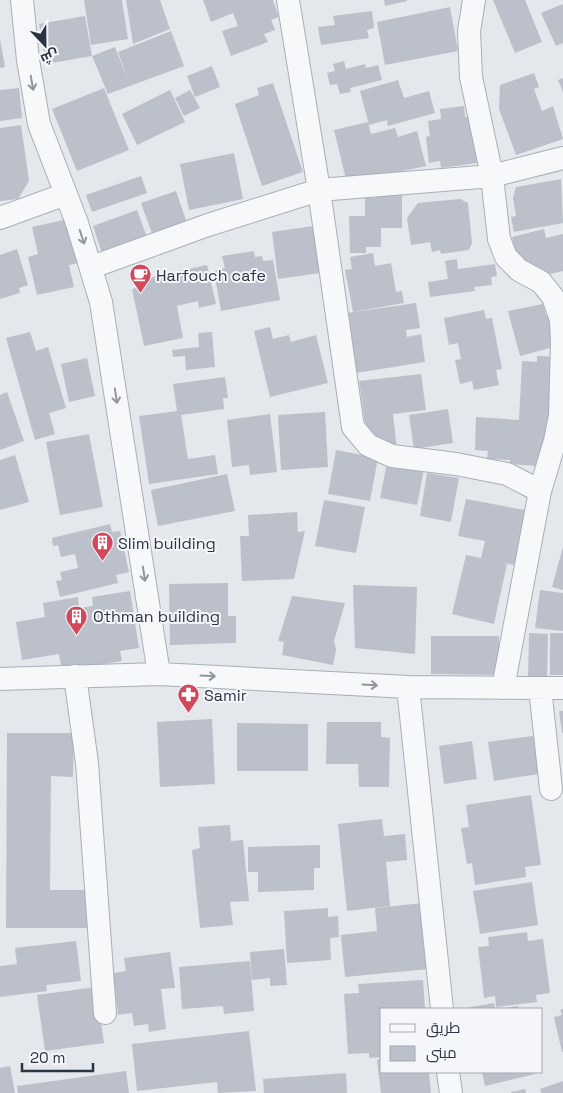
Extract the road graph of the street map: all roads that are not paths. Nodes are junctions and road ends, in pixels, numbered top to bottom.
1 (22, 0) edge
2 (288, 0) edge
3 (474, 0) edge
4 (563, 158) edge
5 (492, 176) junction
6 (319, 190) junction
7 (66, 194) junction
8 (0, 218) edge
9 (92, 268) junction
10 (562, 320) edge
11 (540, 491) junction
12 (159, 674) junction
13 (75, 676) junction
14 (0, 679) edge
15 (408, 687) junction
16 (503, 688) junction
17 (540, 688) junction
18 (563, 688) edge
19 (552, 790) dead end
20 (442, 1008) edge
21 (105, 1013) dead end
22 (448, 1073) edge
23 (451, 1093) edge

1 -> 7 street
2 - 6 street
3 - 5 street
4 - 5 street
5 - 6 street
5 - 10 street
6 - 9 street
6 - 11 street
7 - 8 street
7 -> 9 street
9 -> 12 street
10 - 11 street
11 - 16 street
12 - 13 street
12 -> 15 street
13 - 14 street
13 - 21 street
15 - 16 street
15 - 20 street
16 - 17 street
17 - 18 street
17 - 19 street
22 - 23 street

